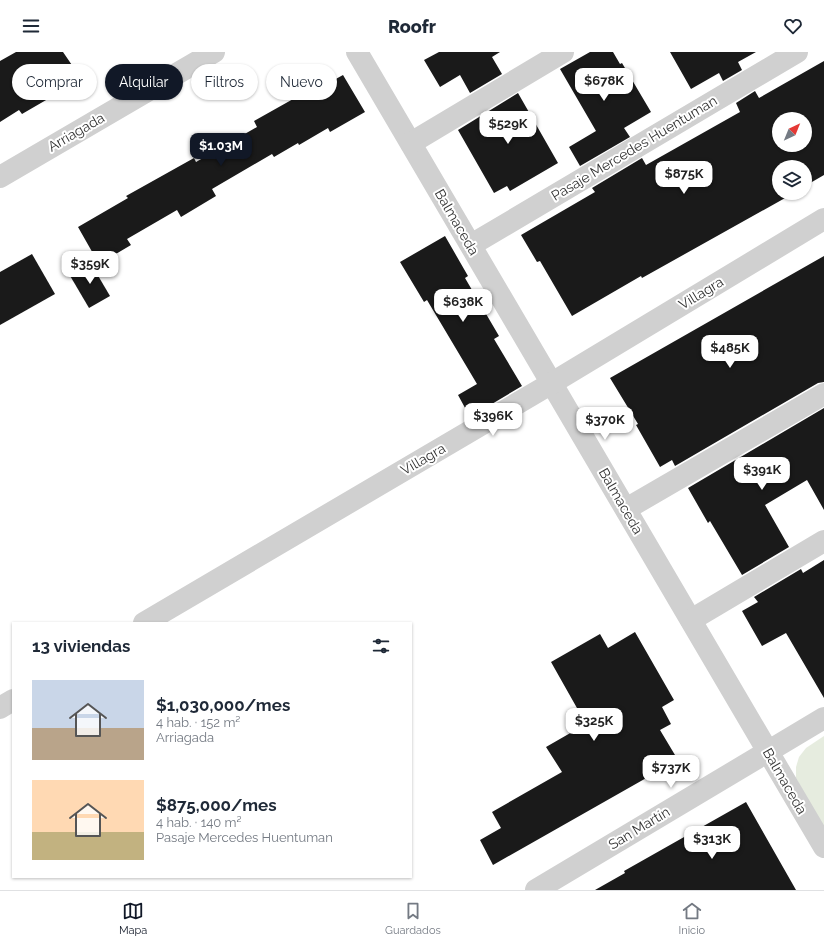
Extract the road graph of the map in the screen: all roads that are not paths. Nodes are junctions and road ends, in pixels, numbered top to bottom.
1 (214, 52) edge
2 (358, 52) edge
3 (563, 52) edge
4 (797, 52) edge
5 (411, 143) junction
6 (0, 177) edge
7 (824, 219) edge
8 (471, 245) junction
9 (552, 383) junction
10 (824, 394) edge
11 (626, 509) junction
12 (824, 541) edge
13 (691, 620) junction
14 (146, 622) edge
15 (12, 701) edge
16 (0, 708) edge
17 (824, 718) edge
18 (768, 751) junction
19 (824, 847) edge
20 (536, 890) edge

1 - 6 street, Arriagada
2 - 5 street, Balmaceda
3 - 5 street
4 - 8 street, Pasaje Mercedes Huentuman
5 - 8 street, Balmaceda
7 - 9 street, Villagra
8 - 9 street, Balmaceda
9 - 11 street, Balmaceda
9 - 14 street, Villagra
10 - 11 street
11 - 13 street, Balmaceda
12 - 13 street
13 - 18 street, Balmaceda
15 - 16 street
17 - 18 street, San Martín
18 - 19 street, Balmaceda
18 - 20 street, San Martín

